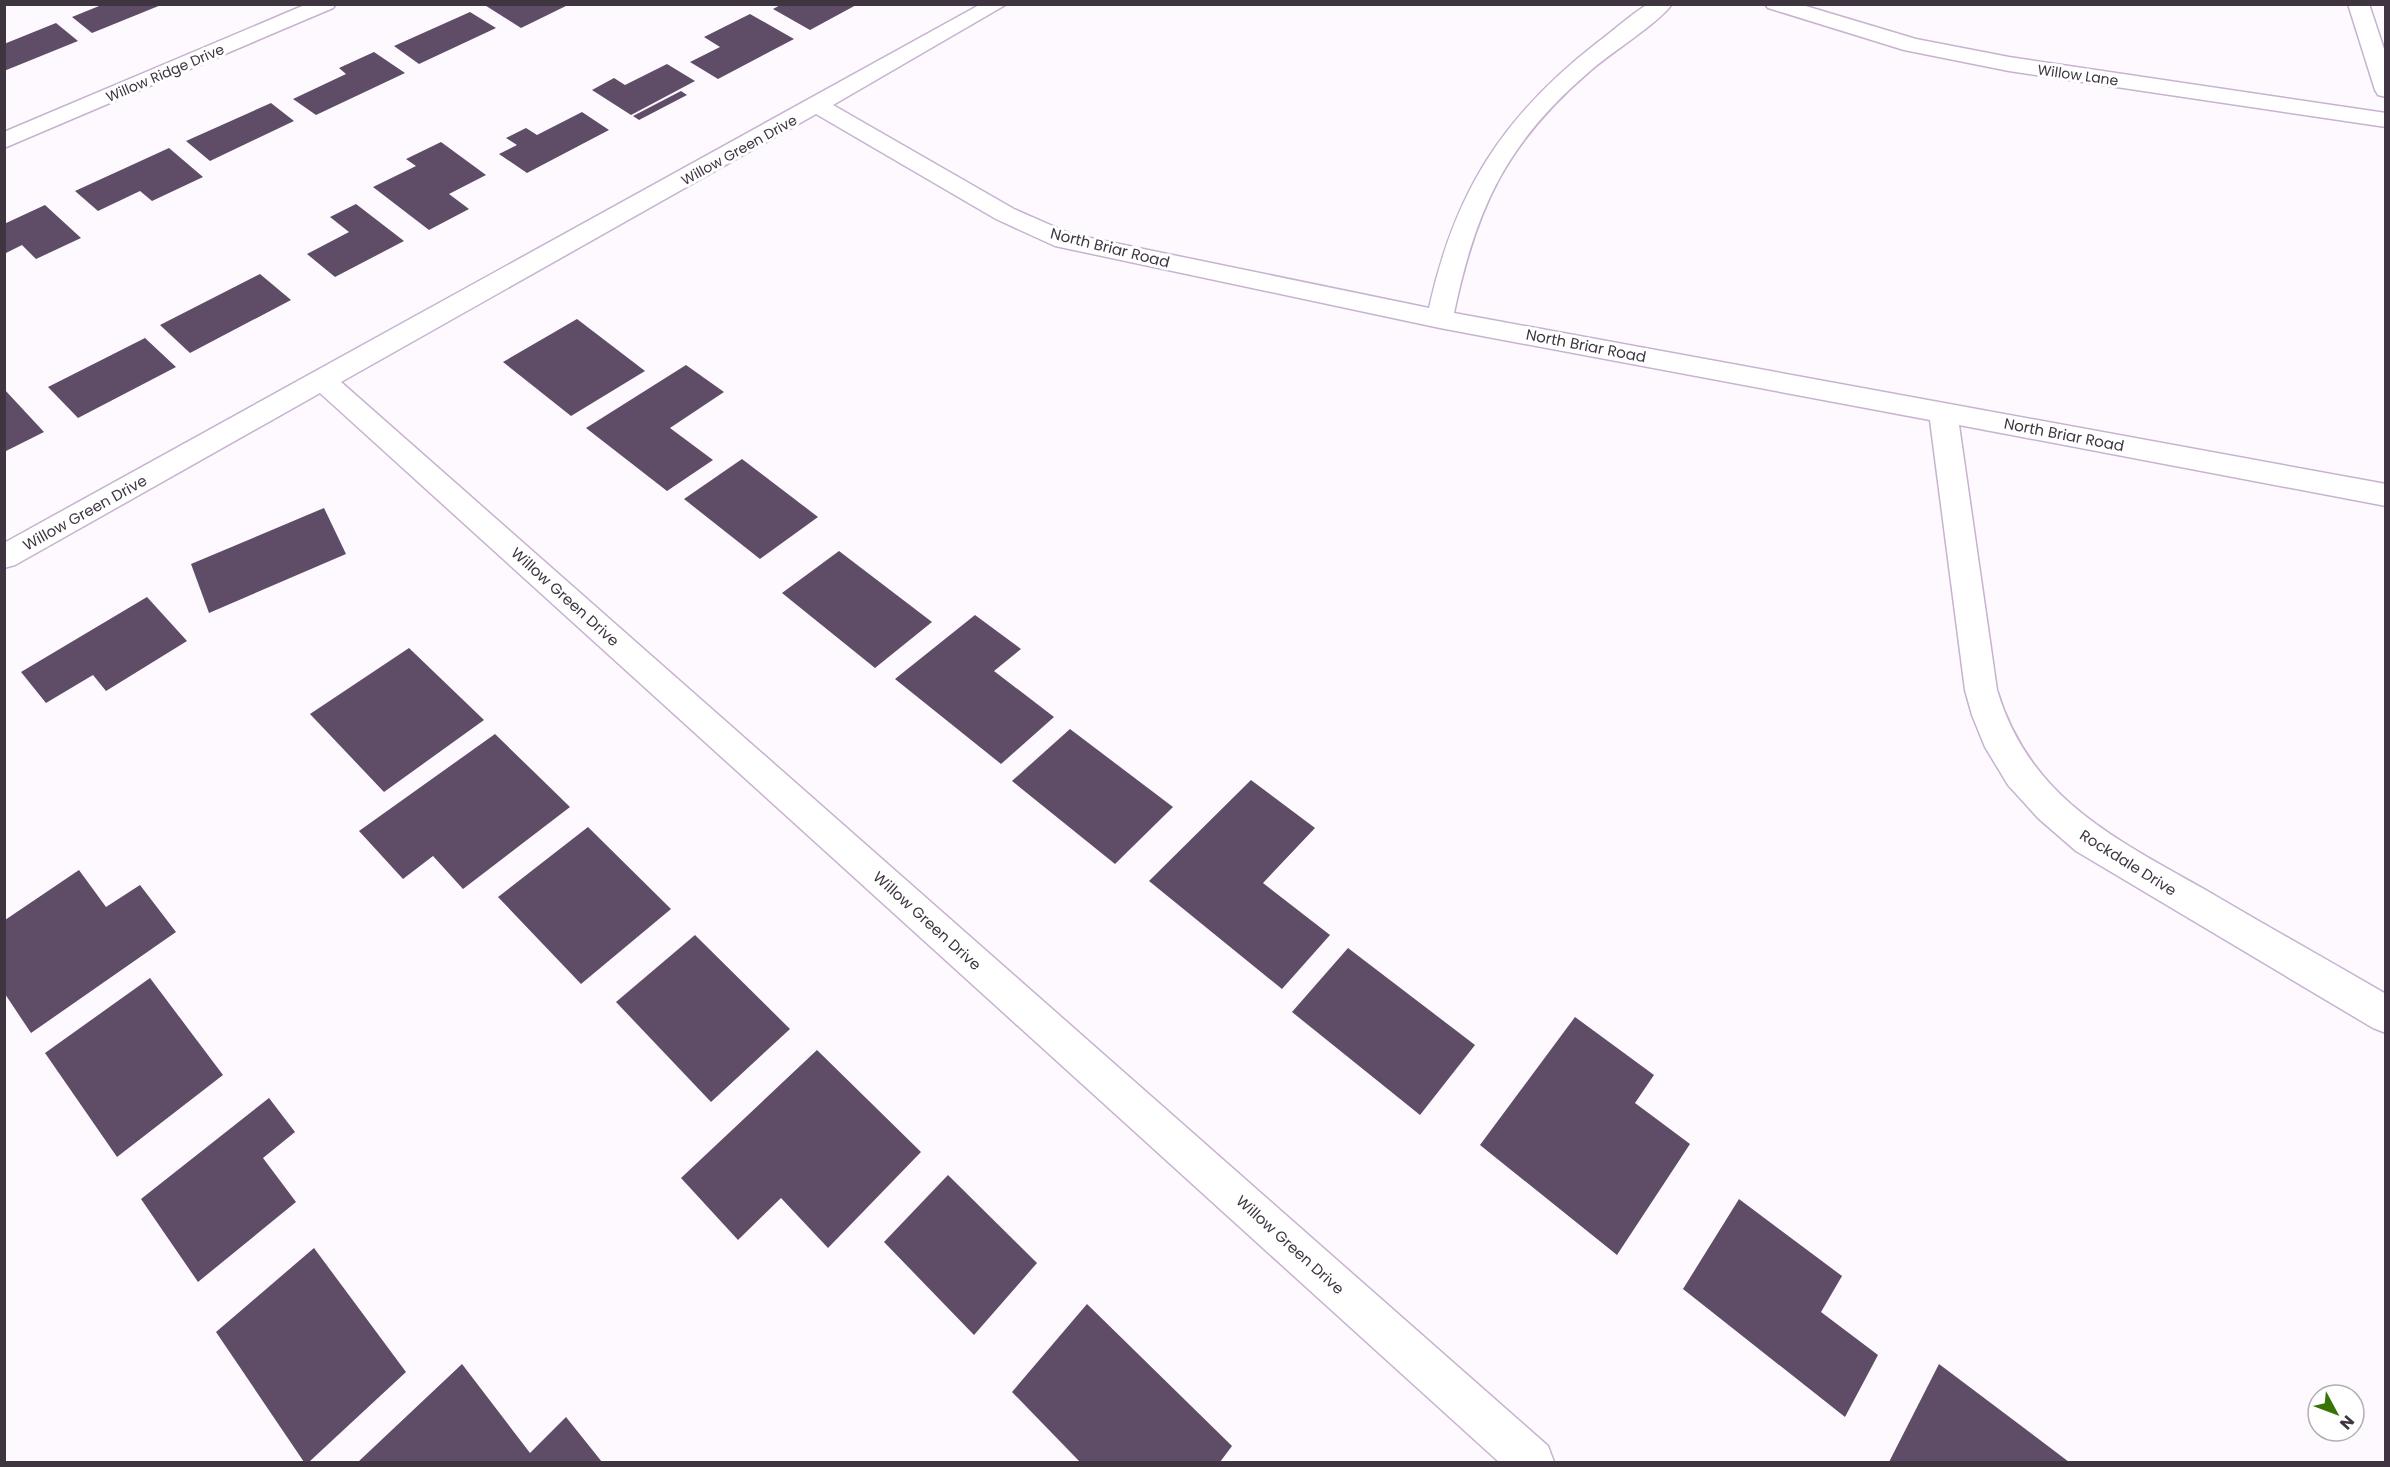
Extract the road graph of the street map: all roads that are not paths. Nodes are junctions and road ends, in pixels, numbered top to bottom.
1 (326, 4) edge
2 (997, 4) edge
3 (1662, 4) edge
4 (1775, 4) edge
5 (2358, 4) edge
6 (2385, 90) edge
7 (818, 106) junction
8 (2385, 120) edge
9 (4, 141) edge
10 (1440, 319) junction
11 (322, 380) junction
12 (1943, 413) junction
13 (2385, 495) edge
14 (4, 557) edge
15 (2385, 1015) edge
16 (1533, 1462) edge

1 - 9 street, Willow Ridge Drive
2 - 7 street, Willow Green Drive
3 - 10 street
4 - 8 street, Willow Lane
5 - 6 street
7 - 10 street, North Briar Road
7 - 11 street, Willow Green Drive
10 - 12 street, North Briar Road
11 - 14 street, Willow Green Drive
11 - 16 street, Willow Green Drive
12 - 13 street, North Briar Road
12 - 15 street, Rockdale Drive

